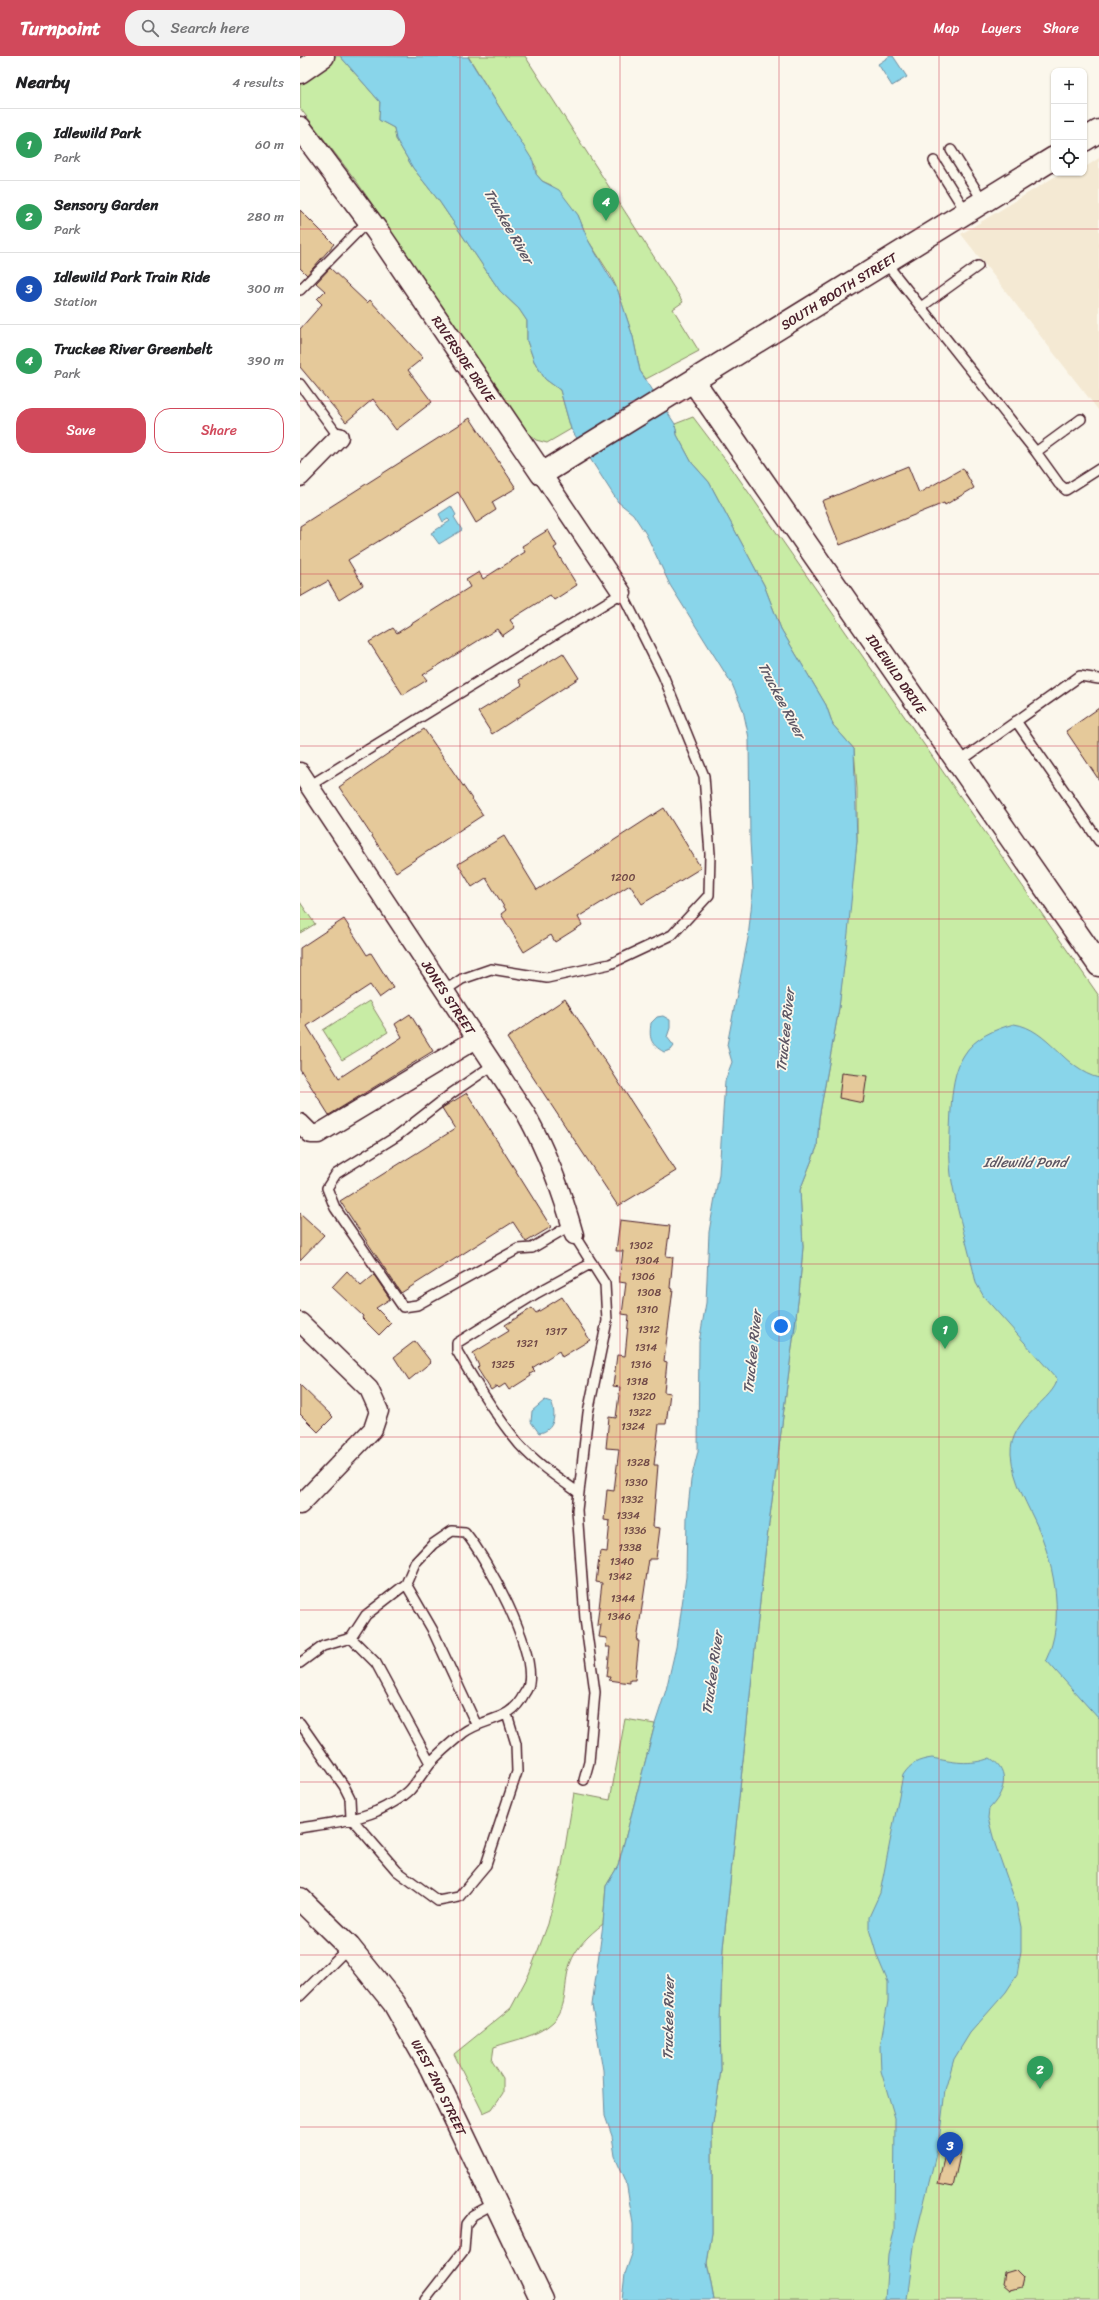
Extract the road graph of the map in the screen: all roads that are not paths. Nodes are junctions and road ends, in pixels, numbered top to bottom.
1 (323, 56) edge
2 (300, 72) edge
3 (300, 128) edge
4 (1099, 131) edge
5 (1087, 138) edge
6 (950, 150) dead end
7 (1051, 160) edge
8 (934, 161) dead end
9 (975, 206) junction
10 (369, 220) junction
11 (885, 262) junction
12 (978, 266) dead end
13 (300, 290) edge
14 (921, 307) junction
15 (300, 384) edge
16 (686, 386) junction
17 (1081, 419) dead end
18 (339, 437) joint
19 (1036, 452) junction
20 (1099, 469) edge
21 (542, 474) junction
22 (300, 477) edge
23 (622, 593) junction
24 (1099, 679) edge
25 (1016, 721) junction
26 (959, 762) junction
27 (305, 779) edge
28 (1099, 841) edge
29 (1099, 965) edge
30 (444, 991) junction
31 (476, 1039) junction
32 (493, 1065) junction
33 (300, 1123) edge
34 (573, 1230) junction
35 (592, 1263) junction
36 (300, 1322) edge
37 (579, 1493) junction
38 (300, 1506) edge
39 (406, 1584) junction
40 (350, 1638) junction
41 (300, 1662) edge
42 (507, 1714) junction
43 (300, 1722) edge
44 (476, 1724) junction
45 (430, 1763) junction
46 (584, 1780) dead end
47 (351, 1818) junction
48 (300, 1828) edge
49 (300, 1899) edge
50 (349, 1947) junction
51 (300, 1996) edge
52 (496, 2203) junction
53 (425, 2300) edge
54 (542, 2300) edge

1 - 2 street
3 - 10 street, RIVERSIDE DRIVE
4 - 5 street
6 - 9 lane
7 - 9 street, SOUTH BOOTH STREET
8 - 9 lane
9 - 11 street, SOUTH BOOTH STREET
10 - 13 lane
10 - 21 street, RIVERSIDE DRIVE
11 - 14 lane
11 - 16 street, SOUTH BOOTH STREET
12 - 14 lane
14 - 19 lane
15 - 18 lane
16 - 21 street, SOUTH BOOTH STREET
16 - 26 street, IDLEWILD DRIVE
17 - 19 lane
18 - 22 street
19 - 20 lane
21 - 23 street, RIVERSIDE DRIVE
23 - 27 lane
23 - 30 lane
24 - 25 lane
25 - 26 lane
25 - 28 lane
26 - 29 street, IDLEWILD DRIVE
27 - 30 street, JONES STREET
30 - 31 street, JONES STREET
31 - 32 street, JONES STREET
31 - 33 street
32 - 34 street, JONES STREET
32 - 34 lane
34 - 35 lane
35 - 37 lane
35 - 37 lane
36 - 38 street
37 - 46 lane
39 - 40 lane
39 - 42 lane
39 - 44 lane
40 - 41 lane
40 - 45 lane
42 - 44 lane
42 - 47 lane
43 - 47 lane
44 - 45 lane
45 - 47 lane
47 - 48 lane
49 - 50 street, WEST 2ND STREET
50 - 51 lane
50 - 52 street, WEST 2ND STREET
52 - 53 lane
52 - 54 street, WEST 2ND STREET

